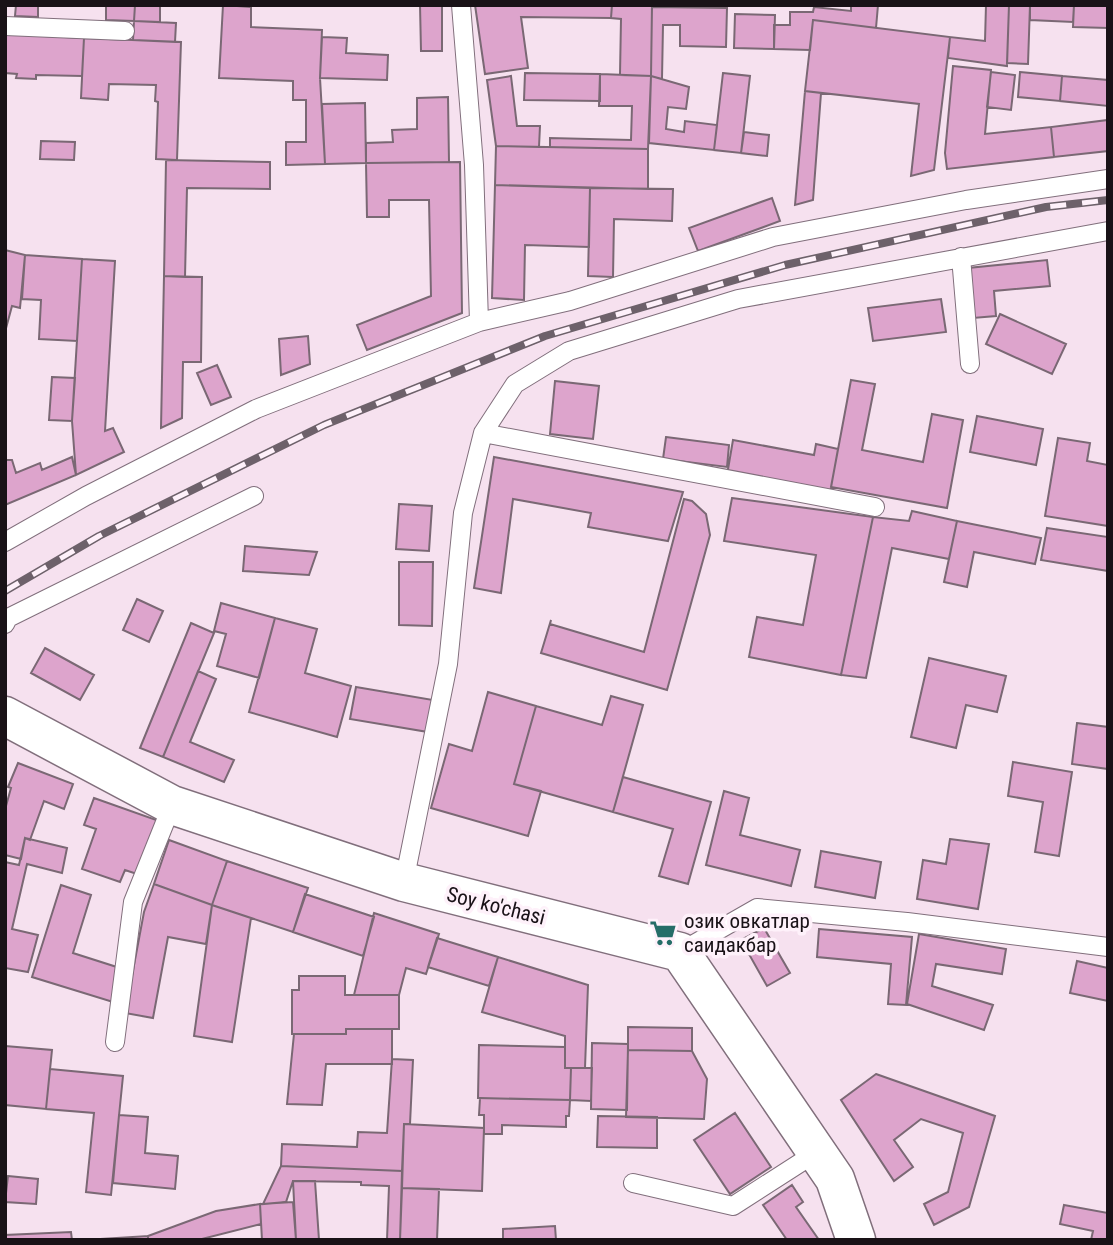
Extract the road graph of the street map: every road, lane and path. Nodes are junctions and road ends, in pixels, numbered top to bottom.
1 (461, 5) edge
2 (5, 26) edge
3 (125, 31) dead end
4 (1108, 179) edge
5 (1108, 231) edge
6 (961, 257) junction
7 (479, 323) junction
8 (970, 365) dead end
9 (483, 433) junction
10 (254, 496) dead end
11 (875, 507) dead end
12 (5, 542) edge
13 (5, 624) edge
14 (5, 716) edge
15 (172, 805) junction
16 (404, 882) junction
17 (1108, 947) edge
18 (680, 952) junction
19 (115, 1042) dead end
20 (817, 1152) junction
21 (633, 1183) dead end
22 (856, 1240) edge

1 - 7 lane
2 - 3 lane
4 - 7 lane
5 - 6 lane
6 - 8 lane
6 - 9 lane
7 - 12 lane
9 - 11 lane
9 - 16 lane
10 - 13 lane
14 - 15 main road, Soy ko'chasi
15 - 16 main road, Soy ko'chasi
15 - 19 lane
16 - 18 main road, Soy ko'chasi
17 - 18 lane
18 - 20 main road
20 - 21 lane
20 - 22 main road

